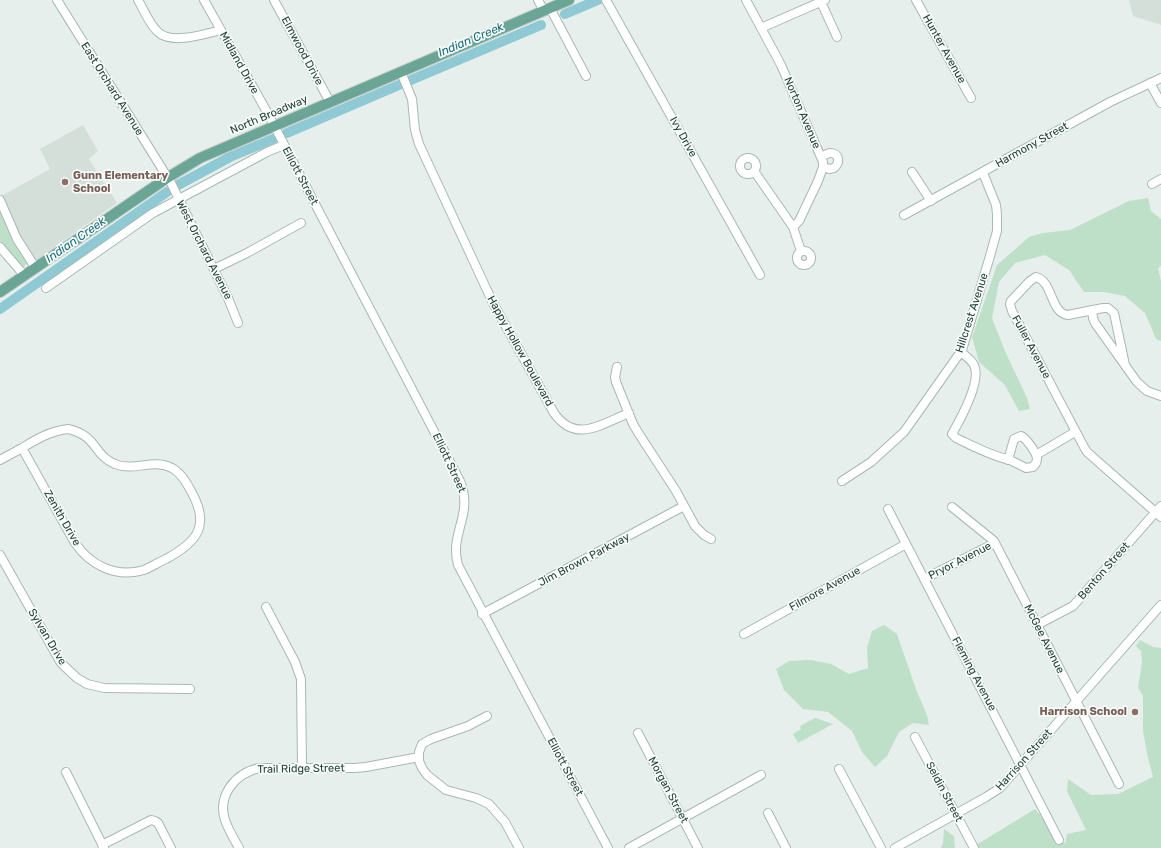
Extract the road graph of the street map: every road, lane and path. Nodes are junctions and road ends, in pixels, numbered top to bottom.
1 (58, 0) edge
2 (138, 0) edge
3 (204, 0) edge
4 (274, 0) edge
5 (538, 0) edge
6 (569, 0) edge
7 (606, 0) edge
8 (746, 0) edge
9 (916, 0) edge
10 (823, 1) edge
11 (547, 10) junction
12 (761, 28) junction
13 (221, 30) junction
14 (837, 37) dead end
15 (401, 72) junction
16 (586, 76) dead end
17 (1161, 78) edge
18 (1150, 83) junction
19 (971, 98) dead end
20 (330, 102) junction
21 (1161, 103) edge
22 (274, 126) junction
23 (284, 145) junction
24 (821, 157) junction
25 (823, 167) junction
26 (754, 171) dead end
27 (912, 172) dead end
28 (983, 173) junction
29 (167, 178) junction
30 (1161, 179) edge
31 (1152, 184) dead end
32 (179, 199) junction
33 (931, 201) junction
34 (2, 208) edge
35 (904, 215) dead end
36 (301, 223) dead end
37 (793, 227) junction
38 (0, 246) edge
39 (801, 251) dead end
40 (35, 267) junction
41 (214, 269) junction
42 (24, 275) junction
43 (760, 275) dead end
44 (46, 288) dead end
45 (0, 292) edge
46 (1092, 310) junction
47 (238, 323) dead end
48 (961, 352) junction
49 (1125, 365) junction
50 (617, 367) dead end
51 (1161, 396) edge
52 (628, 413) junction
53 (1075, 432) junction
54 (22, 448) junction
55 (1036, 455) junction
56 (0, 460) edge
57 (1008, 460) junction
58 (842, 481) dead end
59 (684, 506) junction
60 (952, 508) dead end
61 (888, 509) dead end
62 (1159, 512) edge
63 (711, 539) dead end
64 (906, 544) junction
65 (995, 544) junction
66 (0, 555) edge
67 (924, 579) junction
68 (1161, 605) edge
69 (266, 607) dead end
70 (482, 614) junction
71 (1037, 625) junction
72 (744, 634) dead end
73 (190, 689) dead end
74 (1077, 701) junction
75 (487, 716) dead end
76 (638, 733) dead end
77 (915, 736) dead end
78 (419, 757) junction
79 (1021, 765) junction
80 (302, 768) junction
81 (839, 769) dead end
82 (66, 772) dead end
83 (761, 774) dead end
84 (1119, 784) dead end
85 (768, 813) dead end
86 (956, 815) junction
87 (682, 818) junction
88 (1059, 840) dead end
89 (103, 846) edge
90 (170, 848) edge
91 (238, 848) edge
92 (519, 848) edge
93 (608, 848) edge
94 (629, 848) edge
95 (698, 848) edge
96 (786, 848) edge
97 (881, 848) edge
98 (895, 848) edge
99 (974, 848) edge

1 - 29 street, East Orchard Avenue
2 - 13 street
3 - 13 street, Midland Drive
4 - 20 street, Elmwood Drive
5 - 11 street
6 - 11 main road, North Broadway
7 - 43 street, Ivy Drive
8 - 12 street, Norton Avenue
9 - 19 street, Hunter Avenue
10 - 12 street
10 - 14 street
11 - 15 main road, North Broadway
11 - 16 street
12 - 24 street, Norton Avenue
13 - 22 street, Midland Drive
15 - 20 main road, North Broadway
15 - 52 street, Happy Hollow Boulevard
17 - 18 street, Harmony Street
18 - 21 street
18 - 28 street, Harmony Street
20 - 22 main road, North Broadway
22 - 23 street, Elliott Street
22 - 29 main road, North Broadway
23 - 32 street
23 - 70 street, Elliott Street
24 - 25 street, Norton Avenue
24 - 25 street
25 - 37 street
26 - 37 street
27 - 33 street
28 - 33 street, Harmony Street
28 - 48 street, Hillcrest Avenue
29 - 32 street, West Orchard Avenue
29 - 40 main road, North Broadway
30 - 31 street
32 - 41 street, West Orchard Avenue
32 - 44 street
33 - 35 street, Harmony Street
34 - 40 street
36 - 41 street
37 - 39 street
38 - 42 street
40 - 42 main road, North Broadway
41 - 47 street, West Orchard Avenue
42 - 45 main road, North Broadway
46 - 49 street
46 - 49 street, Fuller Avenue
46 - 53 street, Fuller Avenue
48 - 57 street
48 - 58 street, Hillcrest Avenue
49 - 51 street
50 - 52 street
52 - 59 street
53 - 55 street
53 - 62 street, Fuller Avenue
54 - 54 street, Zenith Drive
54 - 56 street, Zenith Drive
55 - 57 street
55 - 57 street
59 - 63 street
59 - 70 street, Jim Brown Parkway
60 - 65 street, McGee Avenue
61 - 64 street, Fleming Avenue
62 - 71 street, Benton Street
64 - 67 street, Fleming Avenue
64 - 72 street, Filmore Avenue
65 - 67 street, Pryor Avenue
65 - 71 street, McGee Avenue
66 - 73 street, Sylvan Drive
67 - 79 street, Fleming Avenue
68 - 74 street, Harrison Street
69 - 80 street
70 - 93 street, Elliott Street
71 - 74 street, McGee Avenue
74 - 79 street, Harrison Street
74 - 84 street, McGee Avenue
75 - 78 street
76 - 87 street, Morgan Street
77 - 86 street, Seldin Street
78 - 80 street, Trail Ridge Street
78 - 92 street
79 - 86 street, Harrison Street
79 - 88 street, Fleming Avenue
80 - 91 street, Trail Ridge Street
81 - 97 street
82 - 89 street
83 - 87 street
85 - 96 street
86 - 98 street, Harrison Street
86 - 99 street, Seldin Street
87 - 94 street
87 - 95 street, Morgan Street
89 - 90 street

